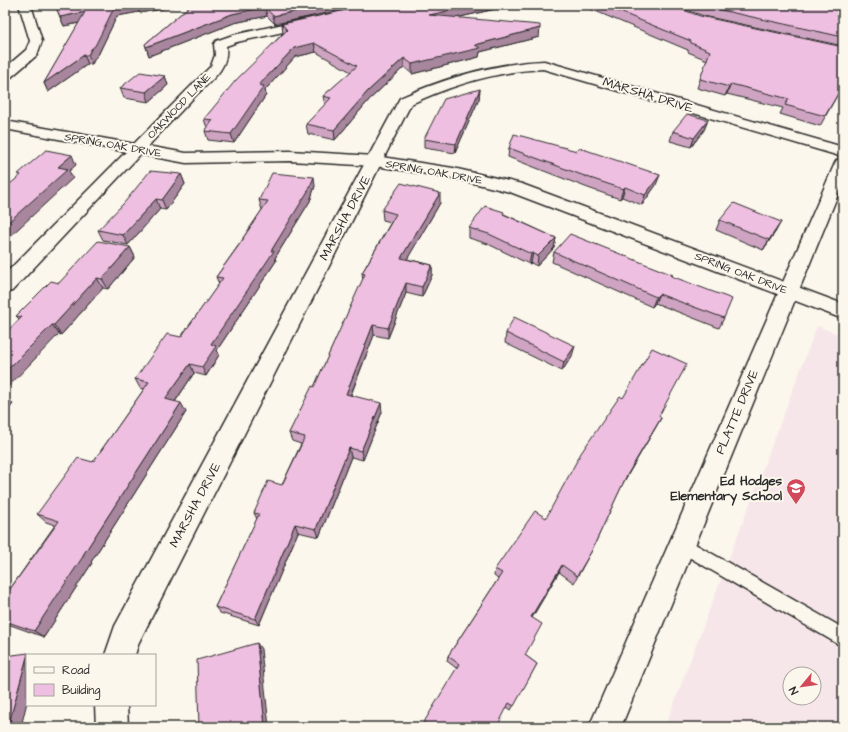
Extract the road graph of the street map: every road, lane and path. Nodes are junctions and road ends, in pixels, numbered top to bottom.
1 (30, 6) edge
2 (326, 19) edge
3 (5, 75) edge
4 (5, 125) edge
5 (136, 150) junction
6 (843, 152) edge
7 (375, 161) junction
8 (843, 163) edge
9 (5, 286) edge
10 (788, 291) junction
11 (843, 312) edge
12 (682, 544) junction
13 (843, 638) edge
14 (120, 654) edge
15 (111, 706) edge
16 (112, 727) edge
17 (605, 727) edge

1 - 3 street
2 - 5 street, OAKWOOD LANE
4 - 5 street, SPRING OAK DRIVE
5 - 7 street, SPRING OAK DRIVE
5 - 9 street, OAKWOOD LANE
6 - 7 street, MARSHA DRIVE
7 - 10 street, SPRING OAK DRIVE
7 - 14 street, MARSHA DRIVE
8 - 10 street, PLATTE DRIVE
10 - 11 street, SPRING OAK DRIVE
10 - 12 street, PLATTE DRIVE
12 - 13 lane
12 - 17 street, PLATTE DRIVE
15 - 16 street

